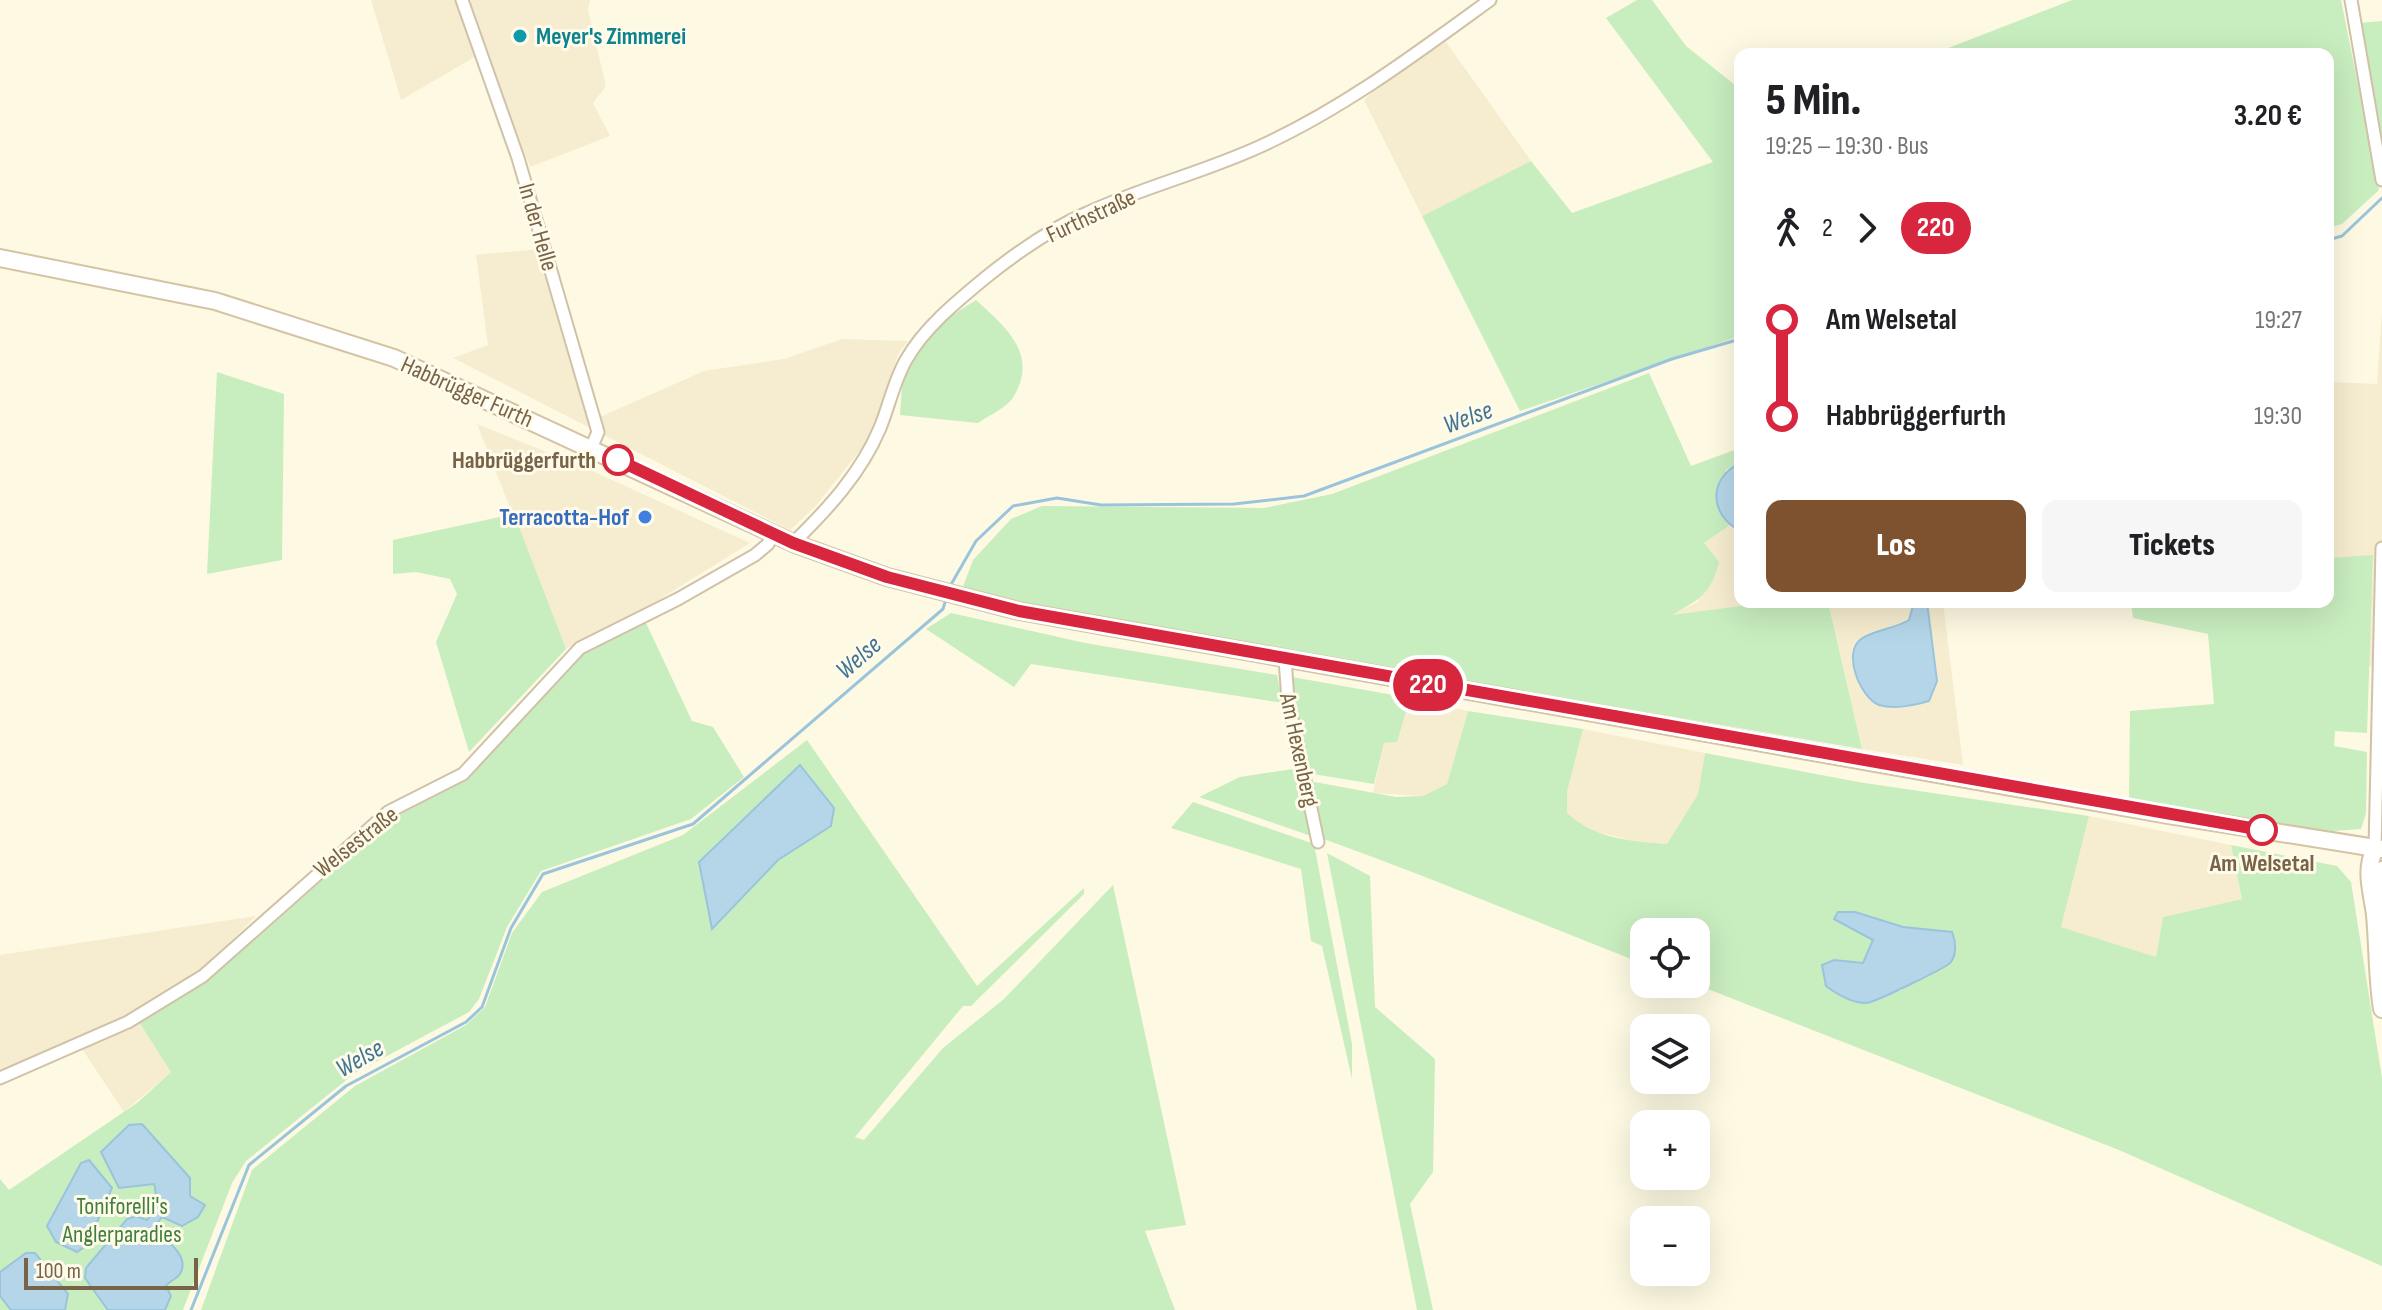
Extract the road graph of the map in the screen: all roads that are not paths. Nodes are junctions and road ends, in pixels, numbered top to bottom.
1 (462, 0) edge
2 (1490, 0) edge
3 (2351, 0) edge
4 (2382, 180) edge
5 (0, 258) edge
6 (590, 452) junction
7 (774, 534) junction
8 (793, 543) junction
9 (2382, 548) edge
10 (1285, 659) junction
11 (1318, 842) dead end
12 (2380, 853) edge
13 (2382, 870) edge
14 (2375, 914) junction
15 (2382, 1009) edge
16 (0, 1078) edge

1 - 6 street, In der Helle
2 - 8 street, Furthstraße
3 - 4 street
5 - 6 street, Habbrügger Furth
6 - 7 street, Habbrügger Furth
7 - 8 street, Habbrügger Furth
7 - 16 street, Welsestraße
8 - 10 street, Habbrügger Furth
9 - 12 street
10 - 11 street, Am Hexenberg
10 - 12 street, Habbrügger Furth
12 - 14 street
13 - 14 street
14 - 15 street

